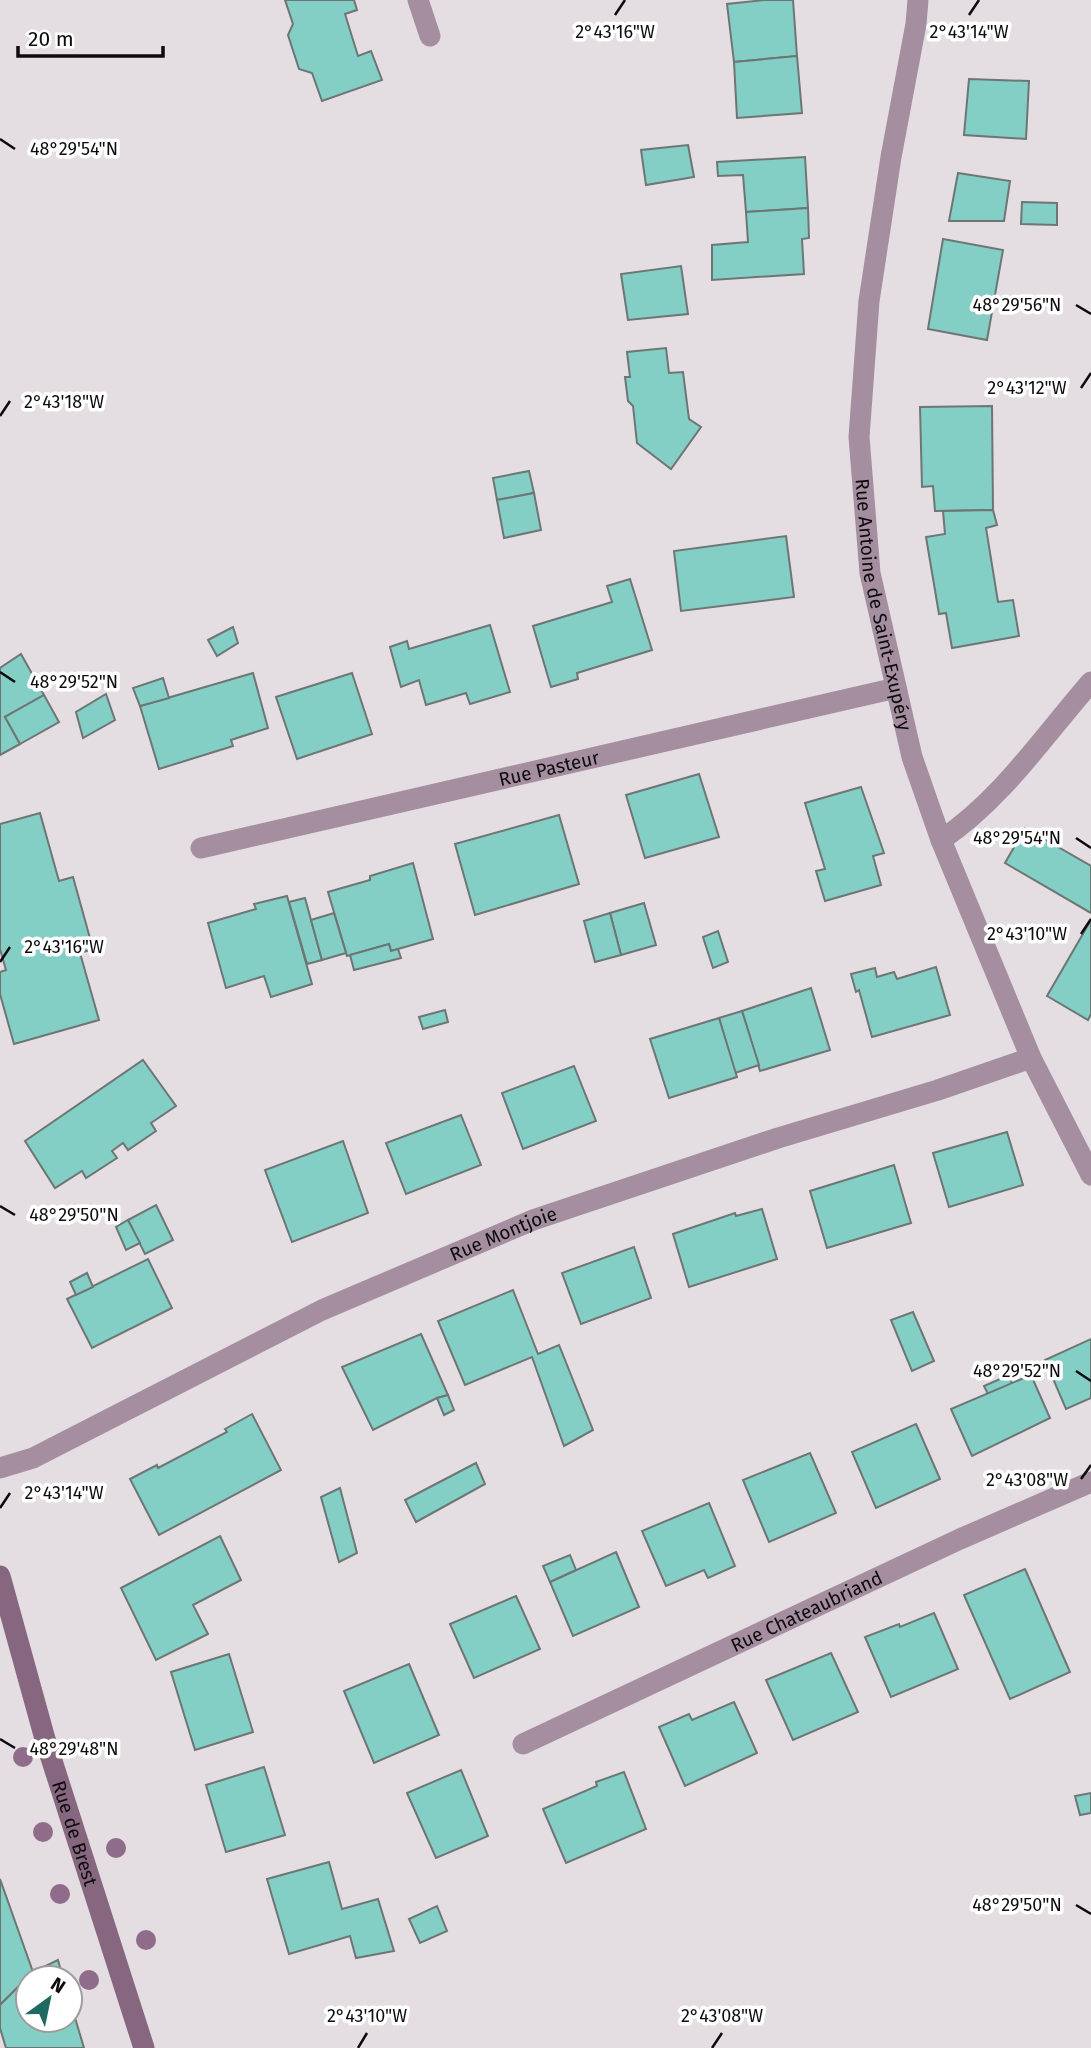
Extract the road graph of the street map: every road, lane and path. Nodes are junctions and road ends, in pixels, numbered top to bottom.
1 (418, 0) edge
2 (918, 0) edge
3 (430, 36) dead end
4 (1091, 682) edge
5 (896, 688) junction
6 (941, 839) junction
7 (201, 848) dead end
8 (1031, 1058) junction
9 (1091, 1175) edge
10 (0, 1468) edge
11 (1091, 1482) edge
12 (0, 1576) edge
13 (523, 1744) dead end
14 (144, 2048) edge

1 - 3 street
2 - 5 street, Rue Antoine de Saint-Exupéry
4 - 6 street
5 - 6 street, Rue Antoine de Saint-Exupéry
5 - 7 street, Rue Pasteur
6 - 8 street, Rue Antoine de Saint-Exupéry
8 - 9 street, Rue Antoine de Saint-Exupéry
8 - 10 street, Rue Montjoie
11 - 13 street, Rue Chateaubriand
12 - 14 main road, Rue de Brest

